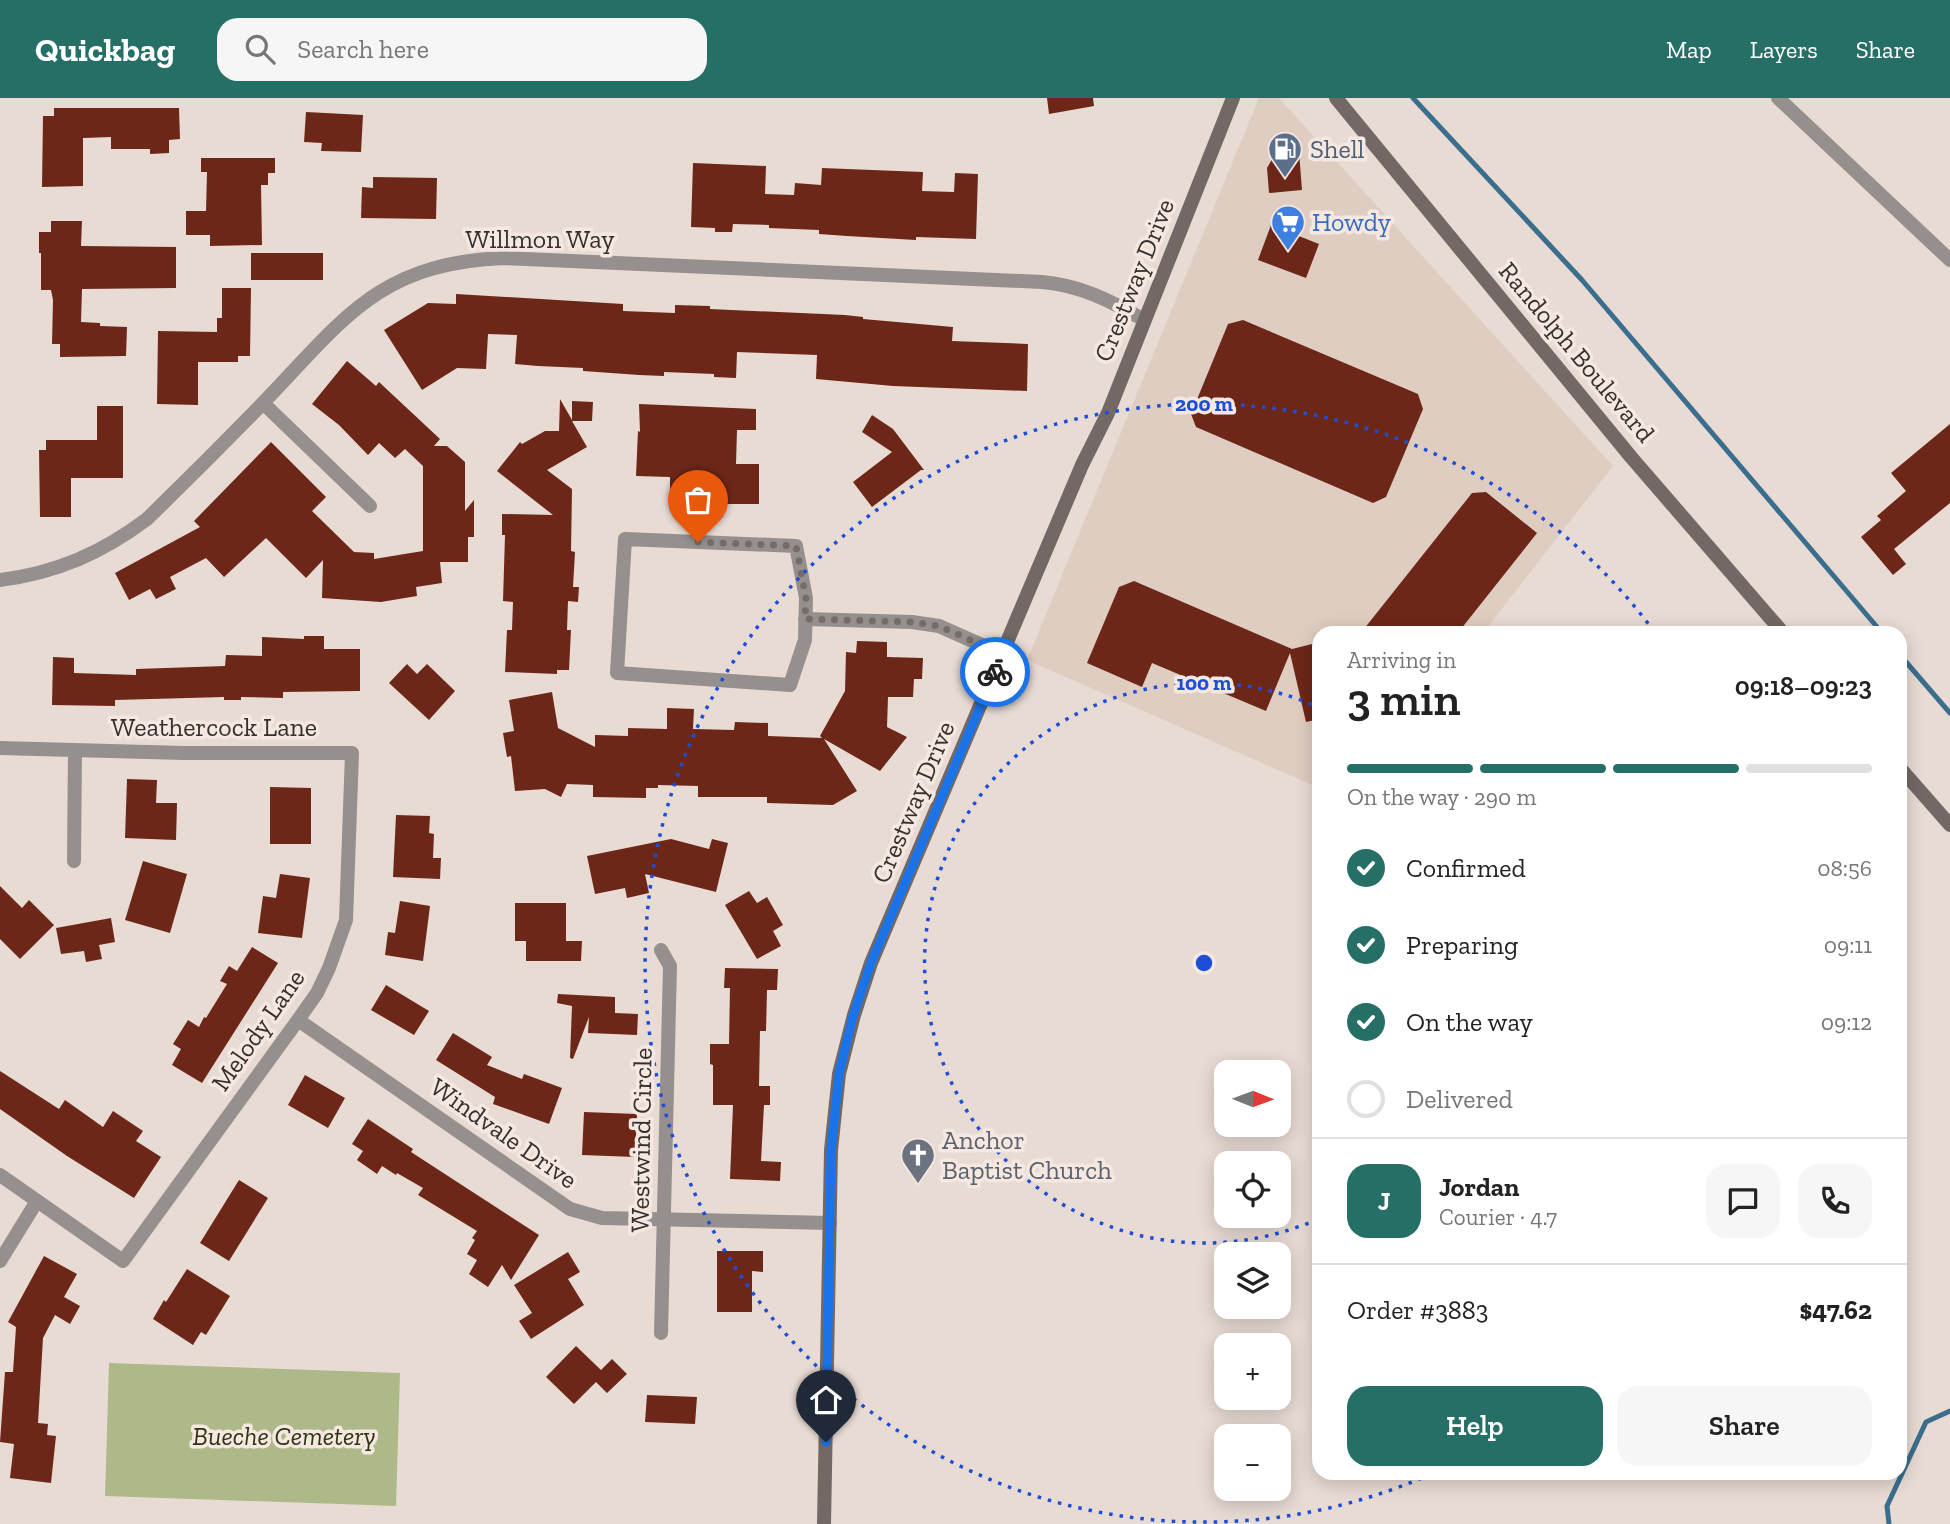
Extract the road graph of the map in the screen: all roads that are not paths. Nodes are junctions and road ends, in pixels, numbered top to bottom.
1 (1233, 98) edge
2 (1336, 98) edge
3 (1778, 98) edge
4 (1950, 260) edge
5 (1144, 320) junction
6 (263, 403) junction
7 (370, 506) dead end
8 (0, 580) edge
9 (805, 619) junction
10 (1777, 626) edge
11 (1002, 654) junction
12 (0, 748) edge
13 (75, 751) junction
14 (352, 752) joint
15 (1907, 776) edge
16 (1950, 825) edge
17 (74, 861) dead end
18 (661, 950) dead end
19 (298, 1020) junction
20 (0, 1175) edge
21 (37, 1201) junction
22 (664, 1220) junction
23 (830, 1223) junction
24 (0, 1262) edge
25 (661, 1333) dead end
26 (824, 1524) edge

1 - 5 main road, Crestway Drive
2 - 10 main road, Randolph Boulevard
3 - 4 street
5 - 6 street, Willmon Way
5 - 11 main road, Crestway Drive
6 - 7 street
6 - 8 street, Willmon Way
9 - 9 street
9 - 11 street
11 - 23 main road, Crestway Drive
12 - 13 street, Weathercock Lane
13 - 14 street, Weathercock Lane
13 - 17 street, Weathercock Lane
14 - 19 street, Melody Lane
15 - 16 main road
18 - 22 street, Westwind Circle
19 - 21 street, Melody Lane
19 - 22 street, Windvale Drive
20 - 21 street
21 - 24 street
22 - 23 street, Windvale Drive
22 - 25 street, Westwind Circle
23 - 26 main road, Crestway Drive

